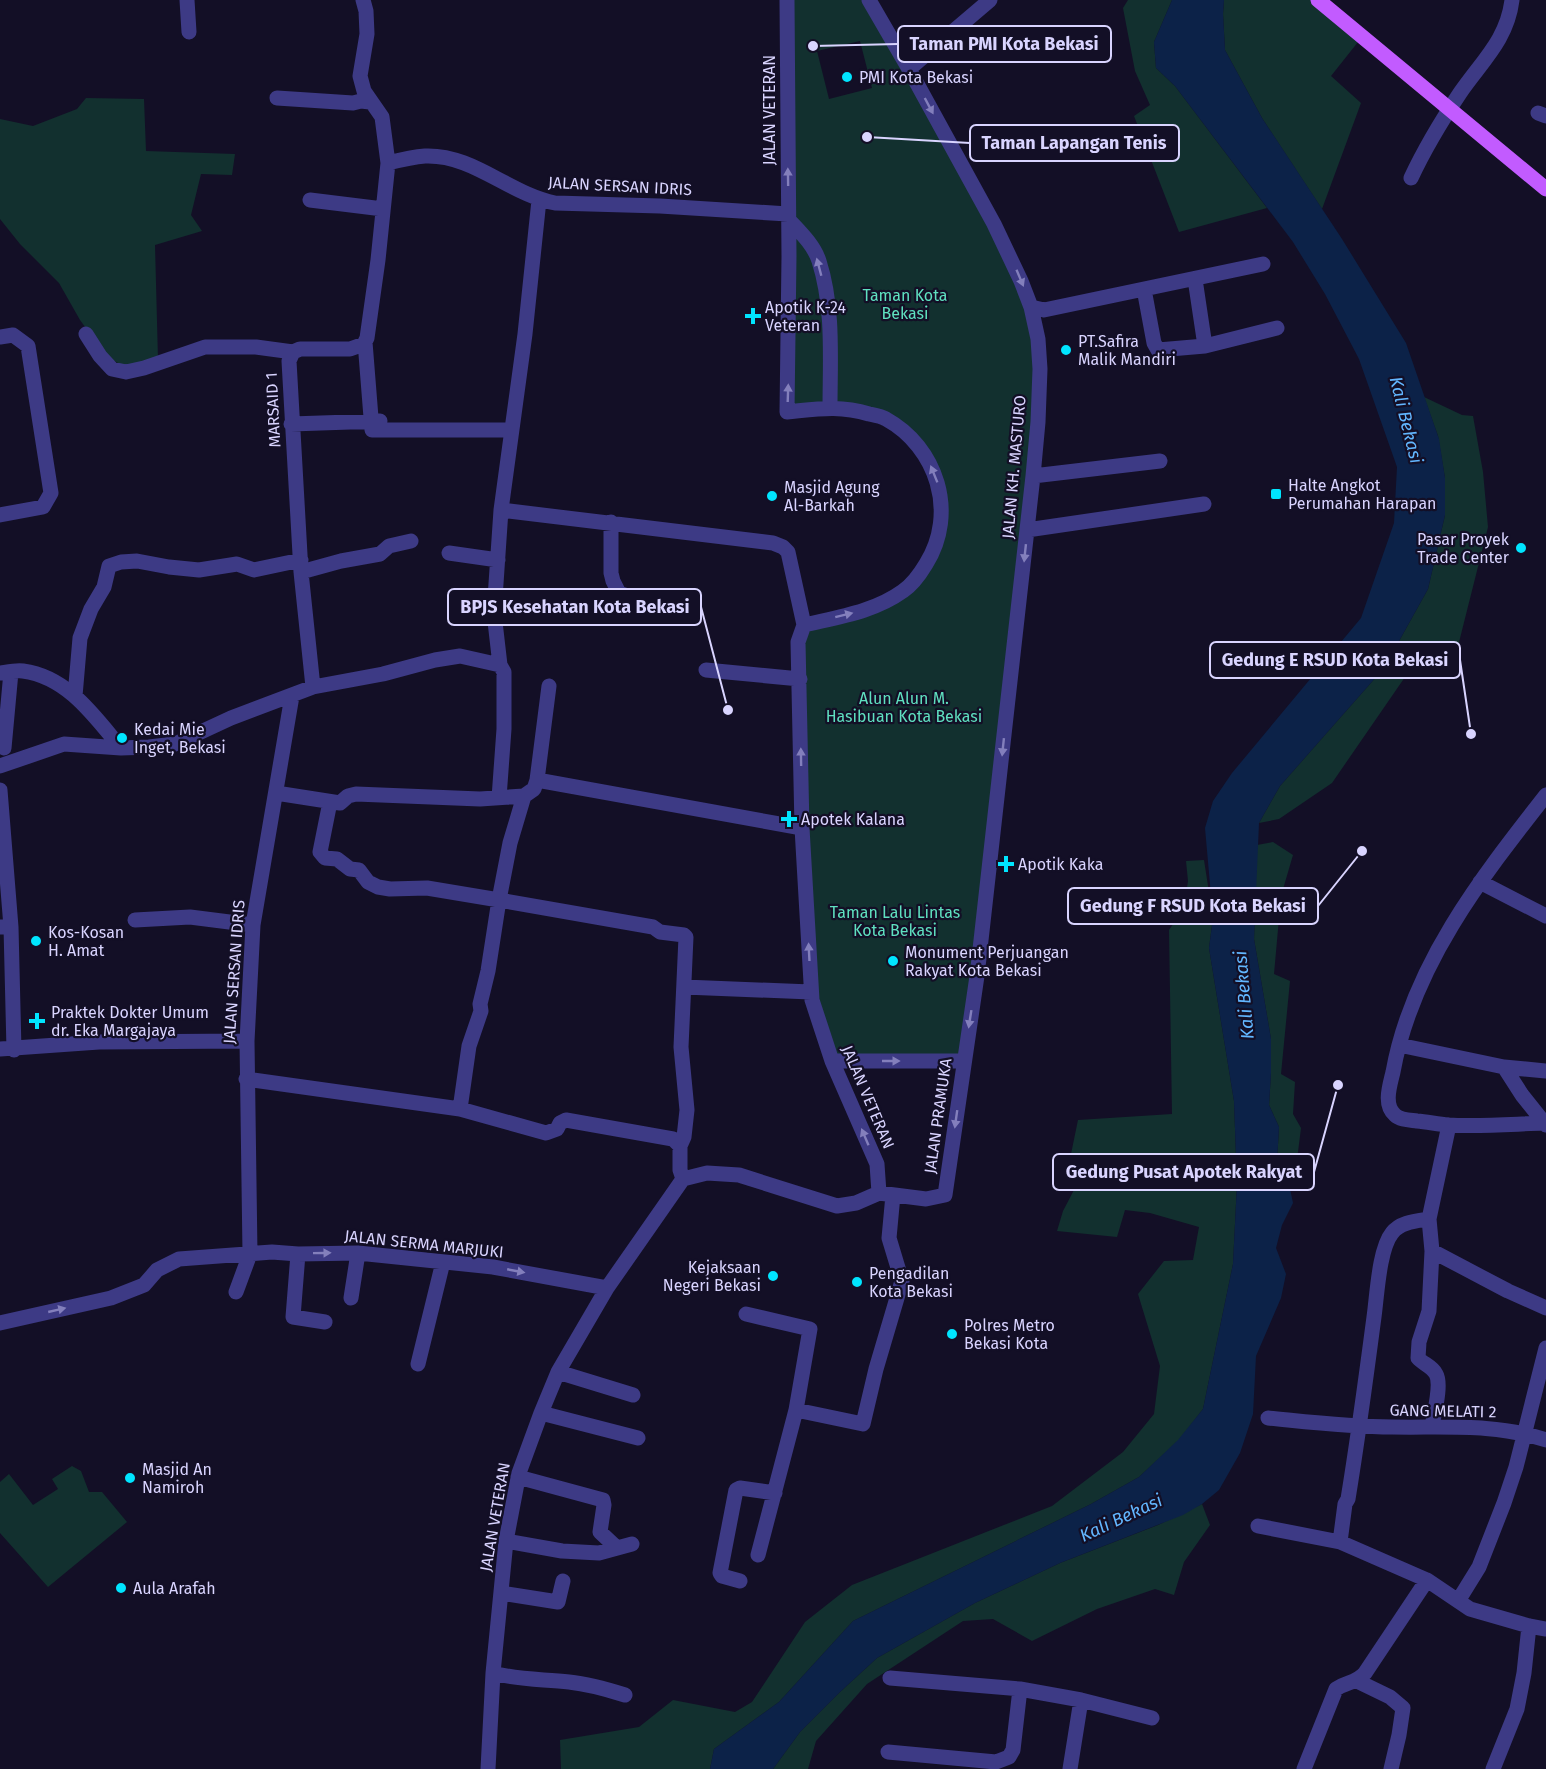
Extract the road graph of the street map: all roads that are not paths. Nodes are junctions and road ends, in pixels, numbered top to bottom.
1 (187, 0) edge
2 (363, 0) edge
3 (787, 0) edge
4 (869, 0) edge
5 (990, 0) edge
6 (1318, 0) edge
7 (1512, 0) edge
8 (189, 32) dead end
9 (909, 69) junction
10 (277, 98) dead end
11 (370, 102) junction
12 (1450, 109) junction
13 (388, 163) junction
14 (1411, 178) dead end
15 (1546, 189) edge
16 (310, 200) dead end
17 (539, 200) junction
18 (383, 209) junction
19 (788, 217) junction
20 (1263, 264) dead end
21 (1195, 279) junction
22 (1144, 289) junction
23 (1031, 307) junction
24 (1277, 328) dead end
25 (86, 334) dead end
26 (0, 337) edge
27 (365, 342) junction
28 (1205, 346) junction
29 (293, 352) junction
30 (830, 408) junction
31 (379, 421) junction
32 (291, 424) junction
33 (512, 430) junction
34 (1160, 461) dead end
35 (1033, 476) junction
36 (1204, 504) dead end
37 (501, 510) junction
38 (0, 515) edge
39 (611, 522) junction
40 (1027, 530) junction
41 (411, 541) dead end
42 (449, 553) dead end
43 (498, 560) junction
44 (301, 566) junction
45 (661, 607) dead end
46 (804, 625) junction
47 (500, 665) junction
48 (706, 670) dead end
49 (5, 673) edge
50 (800, 680) junction
51 (549, 686) dead end
52 (313, 687) junction
53 (75, 696) junction
54 (292, 696) junction
55 (4, 748) dead end
56 (121, 748) junction
57 (0, 766) edge
58 (537, 780) junction
59 (0, 790) edge
60 (276, 793) junction
61 (1546, 795) edge
62 (524, 796) junction
63 (499, 798) junction
64 (330, 802) junction
65 (802, 828) junction
66 (1480, 882) junction
67 (499, 900) junction
68 (1546, 916) edge
69 (135, 920) dead end
70 (253, 925) junction
71 (6, 927) edge
72 (977, 976) joint
73 (684, 987) junction
74 (811, 992) junction
75 (247, 1041) junction
76 (1399, 1045) junction
77 (7, 1050) edge
78 (832, 1060) junction
79 (964, 1061) junction
80 (1504, 1067) junction
81 (1546, 1071) edge
82 (246, 1079) junction
83 (460, 1108) junction
84 (1545, 1124) edge
85 (1449, 1125) junction
86 (680, 1146) junction
87 (683, 1179) junction
88 (886, 1194) junction
89 (1429, 1219) junction
90 (1432, 1251) junction
91 (358, 1253) junction
92 (249, 1254) junction
93 (298, 1254) junction
94 (443, 1262) junction
95 (607, 1288) junction
96 (236, 1292) dead end
97 (351, 1298) dead end
98 (1546, 1308) edge
99 (746, 1314) dead end
100 (325, 1322) dead end
101 (0, 1323) edge
102 (1546, 1348) edge
103 (418, 1364) dead end
104 (558, 1372) junction
105 (633, 1395) dead end
106 (796, 1410) junction
107 (540, 1413) junction
108 (1268, 1418) dead end
109 (1360, 1426) junction
110 (1432, 1426) junction
111 (1525, 1433) junction
112 (638, 1438) dead end
113 (1546, 1440) edge
114 (518, 1477) junction
115 (775, 1493) junction
116 (1258, 1526) dead end
117 (506, 1541) junction
118 (1340, 1542) junction
119 (758, 1555) dead end
120 (1427, 1580) junction
121 (563, 1581) dead end
122 (740, 1581) dead end
123 (501, 1593) junction
124 (1458, 1601) junction
125 (1529, 1626) junction
126 (1546, 1629) edge
127 (492, 1678) junction
128 (890, 1678) dead end
129 (1358, 1681) junction
130 (1020, 1689) junction
131 (625, 1695) dead end
132 (1081, 1700) junction
133 (1152, 1718) dead end
134 (888, 1752) dead end
135 (1009, 1763) edge
136 (484, 1766) edge
137 (1070, 1769) edge
138 (1304, 1769) edge
139 (1391, 1769) edge
140 (1494, 1769) edge

1 - 8 street
2 - 11 street
19 -> 3 street, JALAN VETERAN
4 - 9 street, JALAN KH. MASTURO
5 - 9 street
6 - 12 main road
7 - 12 street
9 -> 23 street, JALAN KH. MASTURO
10 - 11 street
11 - 13 street
12 - 14 street
12 - 15 main road
13 - 17 street, JALAN SERSAN IDRIS
13 - 18 street
16 - 18 street
17 - 19 street, JALAN SERSAN IDRIS
17 - 33 street
18 - 27 street
30 -> 19 street
30 -> 19 street, JALAN VETERAN
20 - 21 street
21 - 22 street
21 - 28 street
22 - 23 street
22 - 28 street
23 - 35 street, JALAN KH. MASTURO
24 - 28 street
25 - 29 street
26 - 38 street
27 - 29 street, MARSAID 1
27 - 31 street
29 - 32 street, MARSAID 1
46 -> 30 street, JALAN VETERAN
31 - 32 street
31 - 33 street
32 - 44 street, MARSAID 1
33 - 37 street
34 - 35 street
35 - 40 street, JALAN KH. MASTURO
36 - 40 street
37 - 39 street
37 - 43 street
39 - 45 street
39 - 46 street
40 -> 72 street, JALAN KH. MASTURO
41 - 44 street
42 - 43 street
43 - 47 street
44 - 52 street, MARSAID 1
44 - 53 street
46 - 50 street, JALAN VETERAN
47 - 52 street
47 - 63 street
48 - 50 street
49 - 53 street
49 - 55 street
65 -> 50 street, JALAN VETERAN
51 - 58 street
52 - 54 street
53 - 56 street
54 - 56 street
54 - 60 street, JALAN SERSAN IDRIS
56 - 57 street
58 - 62 street
58 - 65 street
59 - 71 street
60 - 64 street
60 - 70 street, JALAN SERSAN IDRIS
61 - 66 street
62 - 63 street
62 - 67 street
63 - 64 street
64 - 67 street
74 -> 65 street, JALAN VETERAN
66 - 68 street
66 - 76 street
67 - 73 street
67 - 83 street
69 - 70 street
70 - 75 street, JALAN SERSAN IDRIS
71 - 77 street
72 -> 79 street, JALAN PRAMUKA
73 - 74 street
73 - 86 street
74 - 78 street, JALAN VETERAN
75 - 77 street
75 - 82 street, JALAN SERSAN IDRIS
76 - 80 street
76 - 85 street
78 -> 79 street
88 -> 78 street, JALAN VETERAN
79 -> 88 street, JALAN PRAMUKA
80 - 81 street
80 - 84 street
82 - 83 street
82 - 92 street, JALAN SERSAN IDRIS
83 - 86 street
84 - 85 street
85 - 89 street
86 - 87 street
87 - 88 street
87 - 95 street, JALAN VETERAN
88 - 106 street, JALAN VETERAN
89 - 90 street
89 - 109 street
90 - 98 street
90 - 110 street
93 -> 91 street, JALAN SERMA MARJUKI
91 - 94 street, JALAN SERMA MARJUKI
91 - 97 street
92 - 93 street, JALAN SERMA MARJUKI
92 - 96 street, JALAN SERSAN IDRIS
101 -> 92 street, JALAN SERMA MARJUKI
93 - 100 street
94 -> 95 street, JALAN SERMA MARJUKI
94 - 103 street
95 - 104 street, JALAN VETERAN
99 - 106 street
102 - 111 street
104 - 105 street
104 - 107 street, JALAN VETERAN
106 - 115 street
107 - 112 street
107 - 114 street, JALAN VETERAN
108 - 109 street, GANG MELATI 2
109 - 110 street, GANG MELATI 2
109 - 118 street
110 - 111 street, GANG MELATI 2
111 - 113 street, GANG MELATI 2
111 - 124 street
114 - 117 street, JALAN VETERAN
114 - 117 street
115 - 119 street
115 - 122 street
116 - 118 street
117 - 123 street, JALAN VETERAN
118 - 120 street
120 - 124 street
120 - 129 street
121 - 123 street
123 - 127 street, JALAN VETERAN
124 - 125 street
125 - 126 street
125 - 140 street
127 - 131 street
127 - 136 street, JALAN VETERAN
128 - 130 street
129 - 138 street
129 - 139 street
130 - 132 street
130 - 135 street
132 - 133 street
132 - 137 street
134 - 135 street

